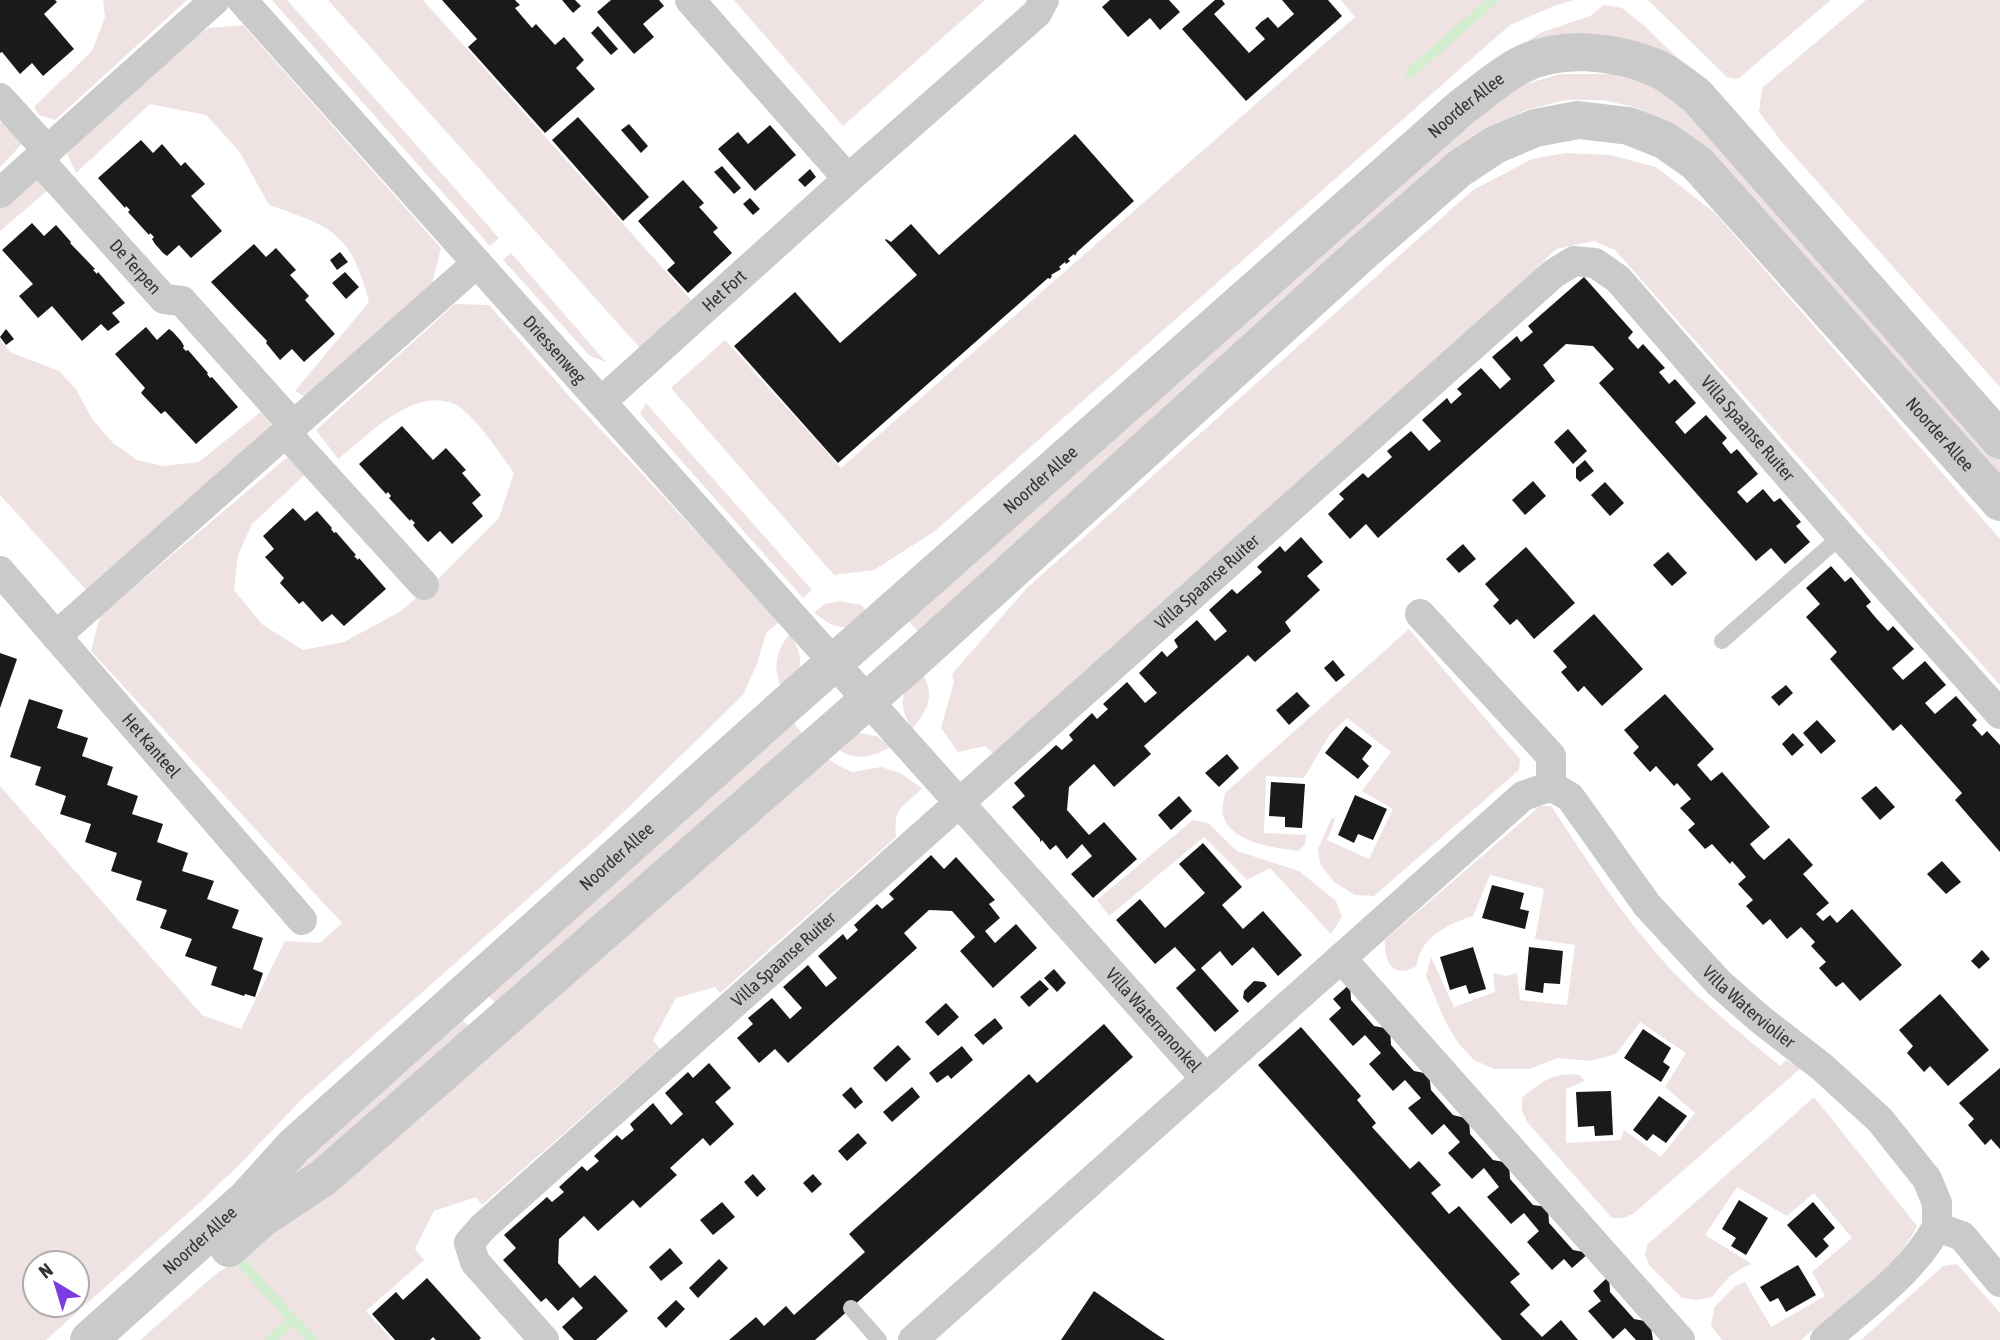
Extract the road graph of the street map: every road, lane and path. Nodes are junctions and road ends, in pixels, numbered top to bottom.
1 (215, 0) edge
2 (242, 0) edge
3 (690, 0) edge
4 (1044, 0) edge
5 (0, 98) edge
6 (43, 156) junction
7 (848, 179) junction
8 (0, 193) edge
9 (477, 263) junction
10 (601, 402) junction
11 (289, 429) junction
12 (2000, 440) edge
13 (2000, 502) edge
14 (1841, 536) junction
15 (0, 571) edge
16 (424, 585) dead end
17 (1420, 614) dead end
18 (56, 636) junction
19 (1722, 641) dead end
20 (834, 663) junction
21 (867, 700) junction
22 (2000, 714) edge
23 (1551, 786) junction
24 (958, 802) junction
25 (302, 920) dead end
26 (1341, 958) junction
27 (1206, 1079) junction
28 (1937, 1227) junction
29 (2000, 1282) edge
30 (851, 1308) dead end
31 (89, 1340) edge
32 (126, 1340) edge
33 (544, 1340) edge
34 (879, 1340) edge
35 (913, 1340) edge
36 (1680, 1340) edge
37 (1825, 1340) edge

1 - 6 street
2 - 9 street, Driessenweg
3 - 7 street
4 - 7 street, Het Fort
5 - 6 street, De Terpen
6 - 8 street
6 - 11 street, De Terpen
7 - 10 street, Het Fort
9 - 10 street, Driessenweg
9 - 11 street
10 - 20 street, Driessenweg
11 - 16 street, De Terpen
11 - 18 street
12 - 20 street, Noorder Allee
13 - 21 street, Noorder Allee
14 - 19 lane
14 - 22 street, Villa Spaanse Ruiter
14 - 24 street, Villa Spaanse Ruiter
15 - 18 street, Het Kanteel
17 - 23 street
18 - 25 street, Het Kanteel
20 - 21 street, Driessenweg
20 - 31 street, Noorder Allee
21 - 24 street, Villa Waterranonkel
21 - 32 street, Noorder Allee
23 - 26 street
23 - 28 street, Villa Waterviolier
24 - 27 street, Villa Waterranonkel
24 - 33 street, Villa Spaanse Ruiter
26 - 27 street
26 - 36 street
27 - 35 street, Villa Waterranonkel
28 - 29 street
28 - 37 street
30 - 34 lane

